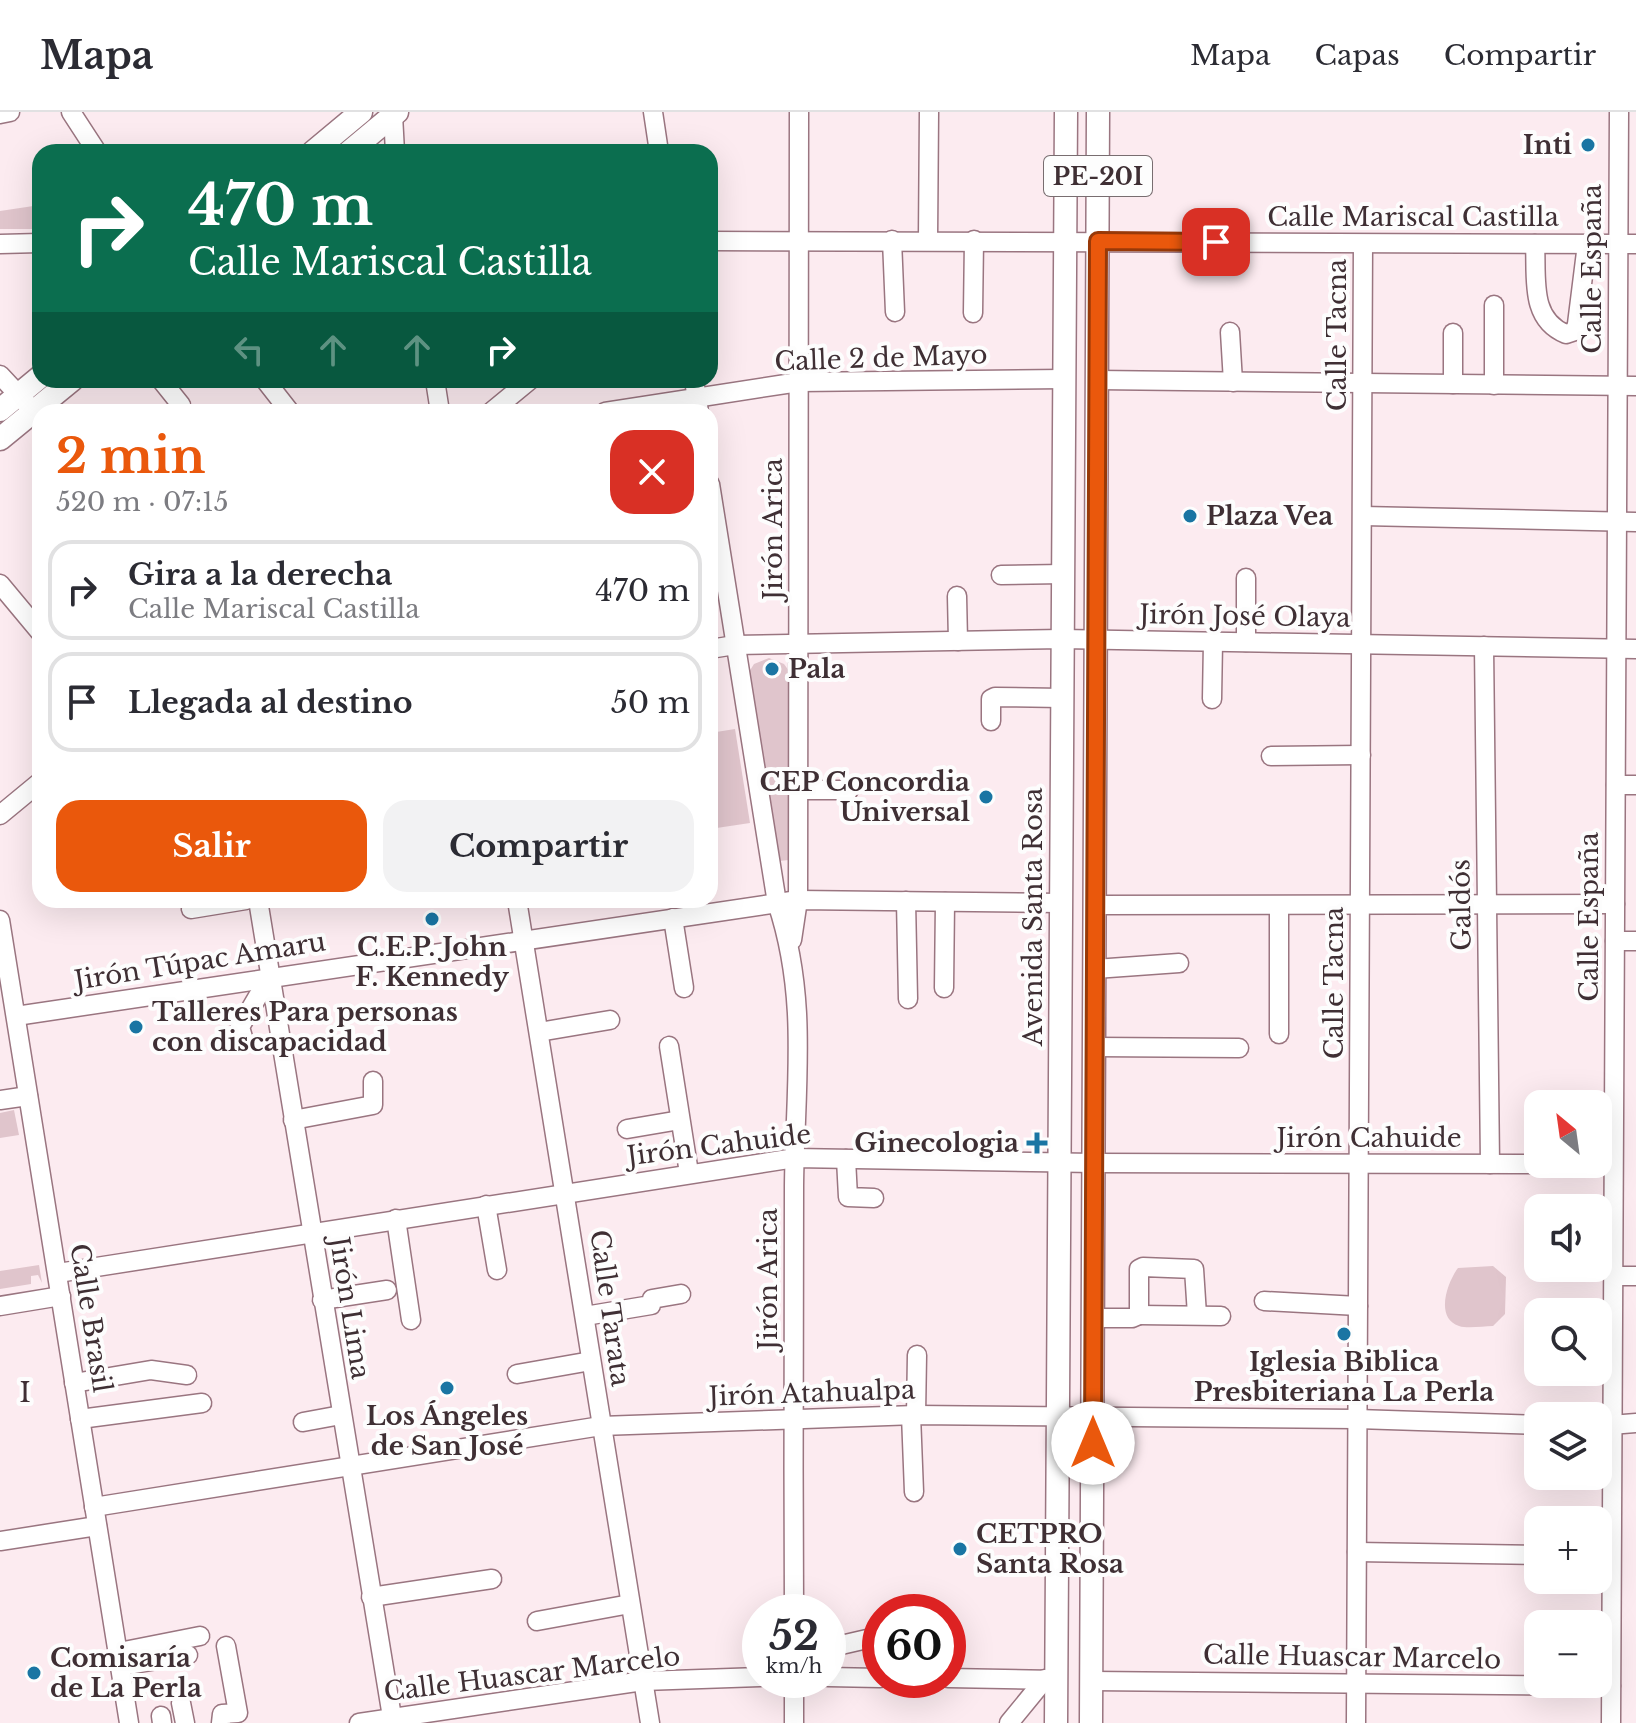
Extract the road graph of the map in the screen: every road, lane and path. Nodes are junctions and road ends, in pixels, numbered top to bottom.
1 (10, 112) edge
2 (71, 112) edge
3 (361, 112) edge
4 (653, 112) edge
5 (799, 112) edge
6 (929, 112) edge
7 (1066, 112) edge
8 (1098, 112) edge
9 (1619, 112) edge
10 (394, 113) edge
11 (0, 114) edge
12 (92, 144) edge
13 (323, 144) edge
14 (358, 144) edge
15 (395, 144) edge
16 (658, 144) edge
17 (928, 239) junction
18 (892, 240) junction
19 (974, 240) junction
20 (718, 241) edge
21 (799, 241) junction
22 (1065, 241) junction
23 (1098, 241) junction
24 (32, 243) edge
25 (0, 244) edge
26 (1363, 244) junction
27 (1535, 244) junction
28 (1587, 244) junction
29 (1627, 244) edge
30 (1494, 305) dead end
31 (895, 312) dead end
32 (973, 313) dead end
33 (1230, 332) dead end
34 (1453, 333) dead end
35 (0, 375) edge
36 (1064, 379) junction
37 (1097, 380) junction
38 (799, 382) junction
39 (1233, 382) junction
40 (1364, 383) junction
41 (32, 384) edge
42 (1453, 384) junction
43 (1494, 385) junction
44 (1627, 386) edge
45 (64, 388) edge
46 (167, 388) edge
47 (271, 388) edge
48 (520, 388) edge
49 (697, 397) edge
50 (8, 403) edge
51 (47, 404) edge
52 (180, 404) edge
53 (284, 404) edge
54 (501, 404) edge
55 (654, 404) edge
56 (32, 411) edge
57 (32, 417) edge
58 (0, 439) edge
59 (1363, 516) junction
60 (1626, 521) edge
61 (718, 536) edge
62 (1063, 574) junction
63 (1001, 575) dead end
64 (1246, 578) dead end
65 (0, 584) edge
66 (957, 596) dead end
67 (32, 622) edge
68 (1062, 639) junction
69 (1096, 640) junction
70 (958, 641) junction
71 (1213, 642) junction
72 (1246, 642) junction
73 (1362, 644) junction
74 (735, 645) junction
75 (798, 645) junction
76 (1484, 646) junction
77 (718, 648) edge
78 (1616, 648) junction
79 (1636, 649) edge
80 (1062, 698) junction
81 (1212, 699) dead end
82 (991, 721) dead end
83 (1361, 755) junction
84 (1271, 756) dead end
85 (1616, 785) junction
86 (1636, 785) edge
87 (32, 789) edge
88 (798, 790) junction
89 (849, 790) dead end
90 (0, 815) edge
91 (798, 900) junction
92 (906, 901) junction
93 (945, 902) junction
94 (777, 903) junction
95 (1061, 903) junction
96 (1615, 904) junction
97 (1095, 905) junction
98 (1279, 906) junction
99 (1360, 906) junction
100 (1487, 906) junction
101 (197, 908) edge
102 (259, 908) edge
103 (518, 908) edge
104 (191, 909) dead end
105 (673, 918) junction
106 (0, 920) edge
107 (523, 940) junction
108 (1615, 941) junction
109 (1636, 941) edge
110 (791, 946) junction
111 (1179, 963) dead end
112 (1095, 969) junction
113 (270, 981) junction
114 (684, 988) dead end
115 (944, 988) dead end
116 (908, 999) dead end
117 (16, 1016) junction
118 (610, 1020) dead end
119 (539, 1032) junction
120 (1279, 1034) dead end
121 (244, 1041) dead end
122 (669, 1046) dead end
123 (1095, 1047) junction
124 (1239, 1048) dead end
125 (373, 1081) dead end
126 (1609, 1090) edge
127 (28, 1096) junction
128 (0, 1100) edge
129 (293, 1120) junction
130 (680, 1120) junction
131 (627, 1129) dead end
132 (795, 1158) junction
133 (846, 1159) junction
134 (1059, 1162) junction
135 (1094, 1163) junction
136 (1359, 1163) junction
137 (1490, 1164) junction
138 (1524, 1164) edge
139 (689, 1173) junction
140 (1607, 1178) edge
141 (566, 1192) junction
142 (874, 1198) dead end
143 (486, 1205) junction
144 (396, 1219) junction
145 (312, 1233) junction
146 (497, 1270) dead end
147 (58, 1273) junction
148 (1613, 1276) junction
149 (1636, 1276) edge
150 (387, 1290) dead end
151 (681, 1294) dead end
152 (61, 1296) junction
153 (322, 1300) junction
154 (1264, 1301) dead end
155 (0, 1306) edge
156 (1358, 1306) junction
157 (1139, 1315) junction
158 (1197, 1315) junction
159 (585, 1316) junction
160 (1221, 1316) dead end
161 (1093, 1318) junction
162 (411, 1320) dead end
163 (917, 1355) dead end
164 (591, 1361) junction
165 (517, 1374) dead end
166 (187, 1375) dead end
167 (74, 1383) junction
168 (1607, 1402) edge
169 (202, 1403) dead end
170 (341, 1415) junction
171 (914, 1415) junction
172 (1057, 1416) junction
173 (1093, 1416) junction
174 (793, 1417) junction
175 (80, 1419) junction
176 (1357, 1419) junction
177 (303, 1422) dead end
178 (1636, 1423) edge
179 (1524, 1425) edge
180 (1612, 1425) edge
181 (601, 1426) junction
182 (349, 1467) junction
183 (914, 1492) dead end
184 (96, 1516) junction
185 (0, 1541) edge
186 (1357, 1552) junction
187 (1524, 1555) edge
188 (492, 1579) dead end
189 (794, 1594) edge
190 (371, 1597) junction
191 (630, 1604) junction
192 (537, 1621) dead end
193 (200, 1636) dead end
194 (226, 1646) dead end
195 (188, 1655) dead end
196 (120, 1659) junction
197 (742, 1678) edge
198 (966, 1678) edge
199 (1051, 1680) junction
200 (643, 1681) junction
201 (1092, 1681) junction
202 (1356, 1683) junction
203 (1524, 1685) edge
204 (794, 1698) edge
205 (1611, 1698) edge
206 (181, 1703) dead end
207 (393, 1720) edge
208 (129, 1723) edge
209 (185, 1723) edge
210 (221, 1723) edge
211 (359, 1723) edge
212 (650, 1723) edge
213 (794, 1723) edge
214 (1009, 1723) edge
215 (1056, 1723) edge
216 (1091, 1723) edge
217 (1356, 1723) edge
218 (1611, 1723) edge

1 - 11 street
2 - 12 street
3 - 13 main road
4 - 16 street
5 - 21 street, Jirón Arica
6 - 17 street
7 - 22 main road, Avenida Santa Rosa / PE-20I
8 - 23 main road, PE-20I
9 - 29 street, Calle España
10 - 14 main road
10 - 15 street
17 - 18 street, Calle Mariscal Castilla
17 - 19 street, Calle Mariscal Castilla
18 - 21 street, Calle Mariscal Castilla
18 - 31 street
19 - 22 street, Calle Mariscal Castilla
19 - 32 street
20 - 21 street, Calle Mariscal Castilla
21 - 38 street, Jirón Arica
22 - 23 street, Calle Mariscal Castilla
22 - 36 main road, Avenida Santa Rosa / PE-20I
23 - 26 street, Calle Mariscal Castilla
23 - 37 main road, PE-20I
24 - 25 street
26 - 27 street, Calle Mariscal Castilla
26 - 40 street, Calle Tacna
27 - 28 street, Calle Mariscal Castilla
27 - 28 street
28 - 29 street, Calle Mariscal Castilla
29 - 44 street, Calle España
30 - 43 street
33 - 39 street
34 - 42 street
35 - 50 street
36 - 38 street, Calle 2 de Mayo
36 - 62 main road, Avenida Santa Rosa / PE-20I
37 - 39 street
37 - 69 main road, PE-20I
38 - 49 street, Calle 2 de Mayo
38 - 75 street, Jirón Arica
39 - 40 street
40 - 42 street
40 - 59 street, Calle Tacna
41 - 50 main road
42 - 43 street
43 - 44 street
44 - 60 street, Calle España
45 - 51 main road
46 - 52 street
47 - 53 street
48 - 54 street
49 - 55 street, Calle 2 de Mayo
50 - 56 street
57 - 58 main road
59 - 60 street
59 - 73 street, Calle Tacna
60 - 78 street, Calle España
61 - 74 street, Jirón Arica
62 - 63 street
62 - 68 main road, Avenida Santa Rosa / PE-20I
64 - 72 street
65 - 67 street
66 - 70 street
68 - 69 street, Jirón José Olaya
68 - 70 street, Jirón José Olaya
68 - 80 main road, Avenida Santa Rosa / PE-20I
69 - 71 street, Jirón José Olaya
69 - 97 main road, PE-20I
70 - 75 street, Jirón José Olaya
71 - 72 street, Jirón José Olaya
71 - 81 street
72 - 73 street, Jirón José Olaya
73 - 76 street, Jirón José Olaya
73 - 83 street, Calle Tacna
74 - 75 street, Jirón José Olaya
74 - 77 street, Jirón José Olaya
74 - 94 street, Jirón Arica
75 - 88 street, Jirón Arica
76 - 78 street, Jirón José Olaya
76 - 100 street, Galdós
78 - 79 street, Jirón José Olaya
78 - 85 street, Calle España
80 - 82 street
80 - 95 main road, Avenida Santa Rosa / PE-20I
83 - 84 street
83 - 99 street, Calle Tacna
85 - 86 street
85 - 96 street, Calle España
87 - 90 street
88 - 89 street
88 - 91 street, Jirón Arica
91 - 92 street, Jirón Túpac Amaru
91 - 94 street, Jirón Túpac Amaru
91 - 110 street, Jirón Arica
92 - 93 street, Jirón Túpac Amaru
92 - 116 street
93 - 95 street, Jirón Túpac Amaru
93 - 115 street
94 - 105 street, Jirón Túpac Amaru
94 - 110 street, Jirón Arica
95 - 134 main road, Avenida Santa Rosa / PE-20I
96 - 100 street
96 - 108 street, Calle España
97 - 98 street
97 - 112 main road, PE-20I
98 - 99 street
98 - 120 street
99 - 100 street
99 - 136 street, Calle Tacna
100 - 137 street, Galdós
101 - 104 street
102 - 113 street, Jirón Lima
103 - 107 street, Calle Tarata
105 - 107 street, Jirón Túpac Amaru
105 - 114 street
106 - 117 street, Calle Brasil
107 - 113 street, Jirón Túpac Amaru
107 - 119 street, Calle Tarata
108 - 109 street
108 - 126 street, Calle España
110 - 132 street, Jirón Arica
111 - 112 street
112 - 123 main road, PE-20I
113 - 117 street, Jirón Túpac Amaru
113 - 121 street
113 - 129 street, Jirón Lima
117 - 127 street, Calle Brasil
118 - 119 street
119 - 141 street, Calle Tarata
122 - 130 street
123 - 124 street
123 - 135 main road, PE-20I
125 - 129 street
127 - 128 street
127 - 147 street, Calle Brasil
129 - 145 street, Jirón Lima
130 - 131 street
130 - 139 street
132 - 133 street, Jirón Cahuide
132 - 139 street, Jirón Cahuide
132 - 174 street, Jirón Arica
133 - 134 street, Jirón Cahuide
133 - 142 street
134 - 135 street, Jirón Cahuide
134 - 172 main road, Avenida Santa Rosa / PE-20I
135 - 136 street, Jirón Cahuide
135 - 161 main road, PE-20I
136 - 137 street, Jirón Cahuide
136 - 156 street, Calle Tacna
137 - 138 street, Jirón Cahuide
139 - 141 street, Jirón Cahuide
140 - 148 street, Calle España
141 - 143 street, Jirón Cahuide
141 - 159 street, Calle Tarata
143 - 144 street, Jirón Cahuide
143 - 146 street
144 - 145 street, Jirón Cahuide
144 - 162 street
145 - 147 street, Jirón Cahuide
145 - 153 street, Jirón Lima
147 - 152 street, Calle Brasil
148 - 149 street
148 - 168 street, Calle España
150 - 153 street
151 - 159 street
152 - 155 street
152 - 167 street, Calle Brasil
153 - 170 street, Jirón Lima
154 - 156 street
156 - 176 street, Calle Tacna
157 - 158 street
157 - 158 street
157 - 161 street
158 - 160 street
159 - 164 street, Calle Tarata
161 - 173 main road, PE-20I
163 - 171 street
164 - 165 street
164 - 181 street, Calle Tarata
166 - 167 street
167 - 175 street, Calle Brasil
169 - 175 street
170 - 177 street
170 - 182 street, Jirón Lima
171 - 172 street, Jirón Atahualpa
171 - 174 street, Jirón Atahualpa
171 - 183 street
172 - 173 street, Jirón Atahualpa
172 - 199 main road, Avenida Santa Rosa / PE-20I
173 - 176 street, Jirón Atahualpa
173 - 201 main road, PE-20I
174 - 181 street, Jirón Atahualpa
174 - 189 street, Jirón Arica
175 - 184 street, Calle Brasil
176 - 179 street, Jirón Atahualpa
176 - 186 street, Calle Tacna
178 - 180 street
181 - 182 street, Jirón Atahualpa
181 - 191 street, Calle Tarata
182 - 184 street, Jirón Atahualpa
182 - 190 street, Jirón Lima
184 - 185 street, Jirón Atahualpa
184 - 196 street, Calle Brasil
186 - 187 street
186 - 202 street, Calle Tacna
188 - 190 street
190 - 207 street, Jirón Lima
191 - 192 street
191 - 200 street, Calle Tarata
193 - 196 street
194 - 210 street
195 - 196 street
196 - 208 street, Calle Brasil
197 - 200 street, Calle Huascar Marcelo
198 - 199 street
199 - 214 street
199 - 215 main road, Avenida Santa Rosa / PE-20I
200 - 207 street, Calle Huascar Marcelo
200 - 212 street, Calle Tarata
201 - 202 street, Calle Huascar Marcelo
201 - 216 main road, PE-20I
202 - 203 street, Calle Huascar Marcelo
202 - 217 street, Calle Tacna
204 - 213 street
205 - 218 street, Calle España
206 - 209 street
207 - 211 street, Calle Huascar Marcelo

